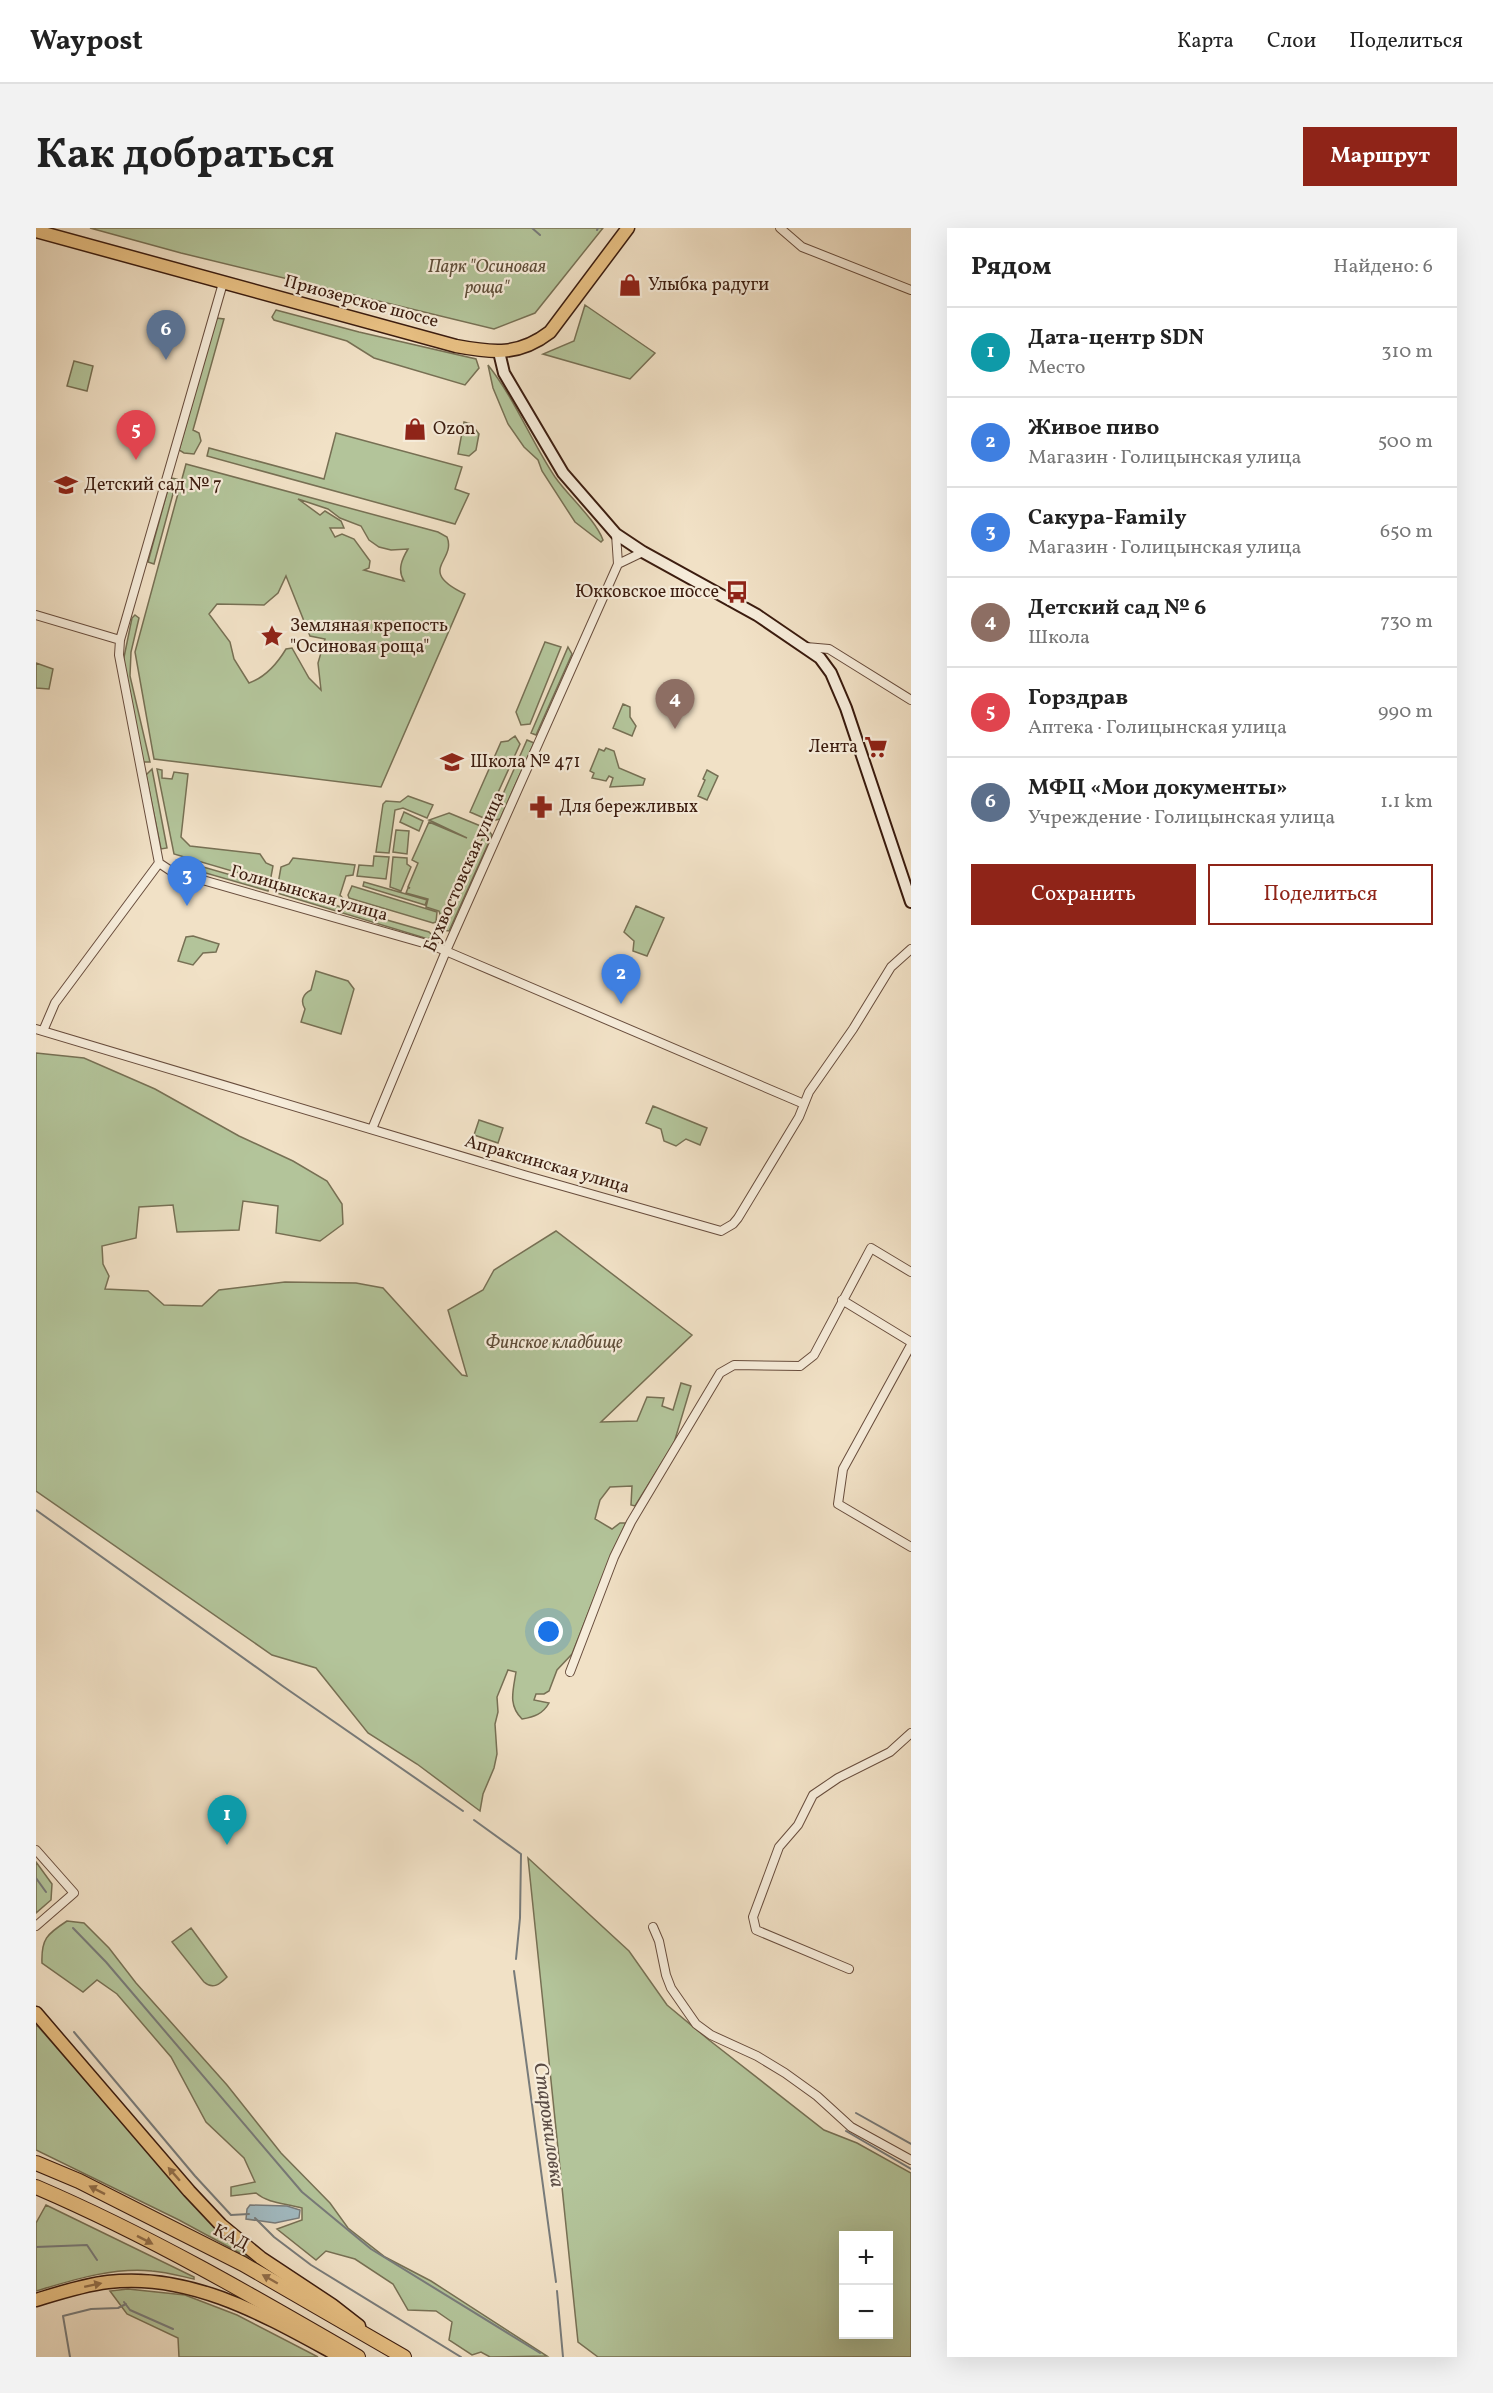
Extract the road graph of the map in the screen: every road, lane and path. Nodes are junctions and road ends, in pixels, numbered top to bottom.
1 (628, 228) edge
2 (780, 228) edge
3 (36, 231) edge
4 (223, 283) junction
5 (911, 290) edge
6 (499, 352) junction
7 (616, 534) junction
8 (643, 552) junction
9 (618, 564) junction
10 (36, 615) edge
11 (120, 640) junction
12 (806, 647) junction
13 (911, 700) edge
14 (159, 863) junction
15 (911, 902) edge
16 (911, 949) edge
17 (446, 951) junction
18 (40, 1030) edge
19 (804, 1104) junction
20 (372, 1129) junction
21 (911, 1272) edge
22 (842, 1300) junction
23 (911, 1343) edge
24 (911, 1547) edge
25 (570, 1672) dead end
26 (911, 1733) edge
27 (36, 1850) edge
28 (36, 1926) edge
29 (653, 1927) dead end
30 (849, 1969) dead end
31 (36, 2013) edge
32 (911, 2160) edge
33 (36, 2163) edge
34 (36, 2187) edge
35 (36, 2300) edge
36 (376, 2339) junction
37 (341, 2357) edge
38 (358, 2357) edge
39 (404, 2357) edge

1 - 6 main road, Приозерское шоссе
2 - 5 street
3 - 4 main road, Приозерское шоссе
4 - 6 main road, Приозерское шоссе
4 - 11 street
6 - 7 main road
7 - 8 main road
7 - 9 street, Бухвостовская улица
8 - 9 street
8 - 12 main road
9 - 17 street, Бухвостовская улица
10 - 11 street
11 - 14 street
12 - 13 street
12 - 15 main road
14 - 17 street, Голицынская улица
14 - 18 street
16 - 19 street, Апраксинская улица
17 - 19 street, Голицынская улица
17 - 20 street, Бухвостовская улица
18 - 20 street, Апраксинская улица
19 - 20 street, Апраксинская улица
21 - 22 street
22 - 23 street
22 - 25 street
23 - 24 street
26 - 30 street
27 - 28 street
29 - 32 street
36 -> 31 main road
36 -> 33 highway, КАД
34 -> 38 highway
35 -> 37 main road
36 - 39 highway, КАД

